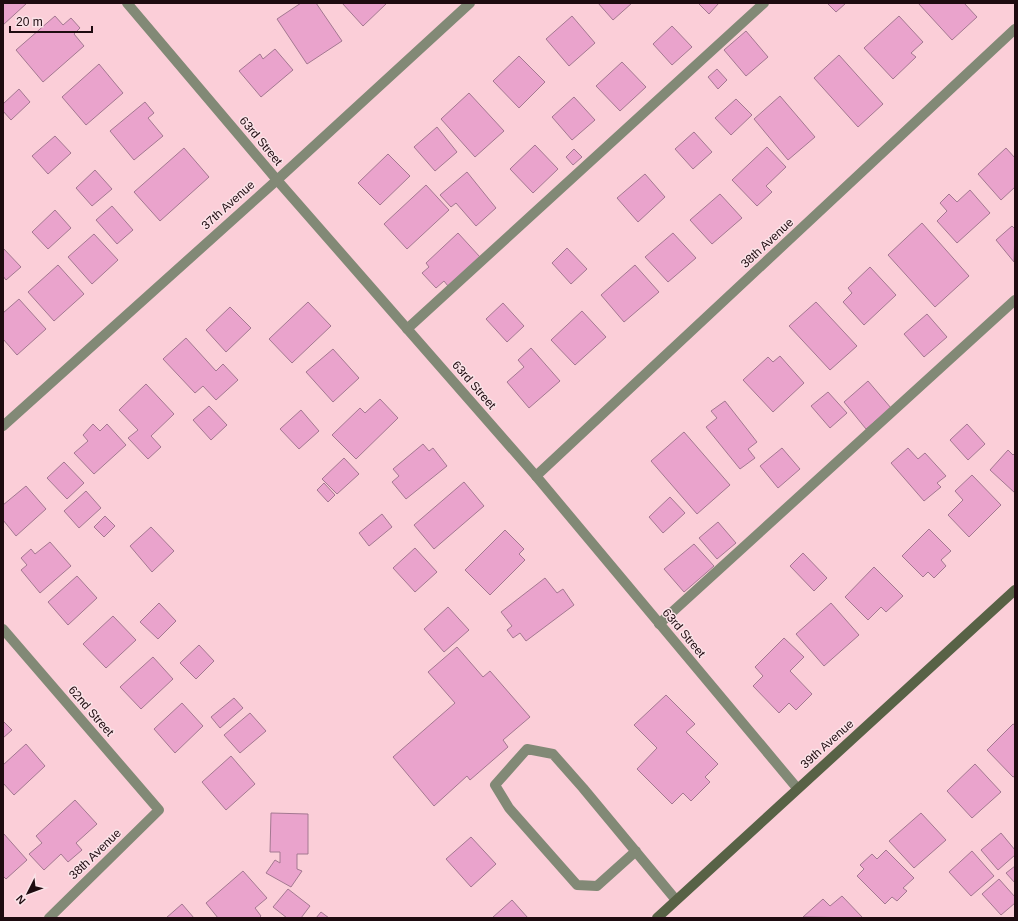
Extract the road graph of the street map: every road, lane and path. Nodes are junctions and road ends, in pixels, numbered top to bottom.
1 (127, 3) edge
2 (470, 3) edge
3 (764, 3) edge
4 (1015, 29) edge
5 (276, 180) junction
6 (1015, 300) edge
7 (408, 329) junction
8 (3, 426) edge
9 (536, 476) junction
10 (1015, 590) edge
11 (659, 624) junction
12 (3, 629) edge
13 (797, 788) junction
14 (159, 810) joint
15 (636, 851) junction
16 (676, 900) junction
17 (48, 918) edge
18 (657, 918) edge

1 - 5 street, 63rd Street
2 - 5 street, 37th Avenue
3 - 7 street
4 - 9 street, 38th Avenue
5 - 7 street, 63rd Street
5 - 8 street, 37th Avenue
6 - 11 street
7 - 9 street, 63rd Street
9 - 11 street, 63rd Street
10 - 13 main road, 39th Avenue
11 - 13 street, 63rd Street
12 - 14 street, 62nd Street
13 - 16 main road, 39th Avenue
14 - 17 street, 38th Avenue
15 - 15 street
15 - 16 street
16 - 18 main road, 39th Avenue

